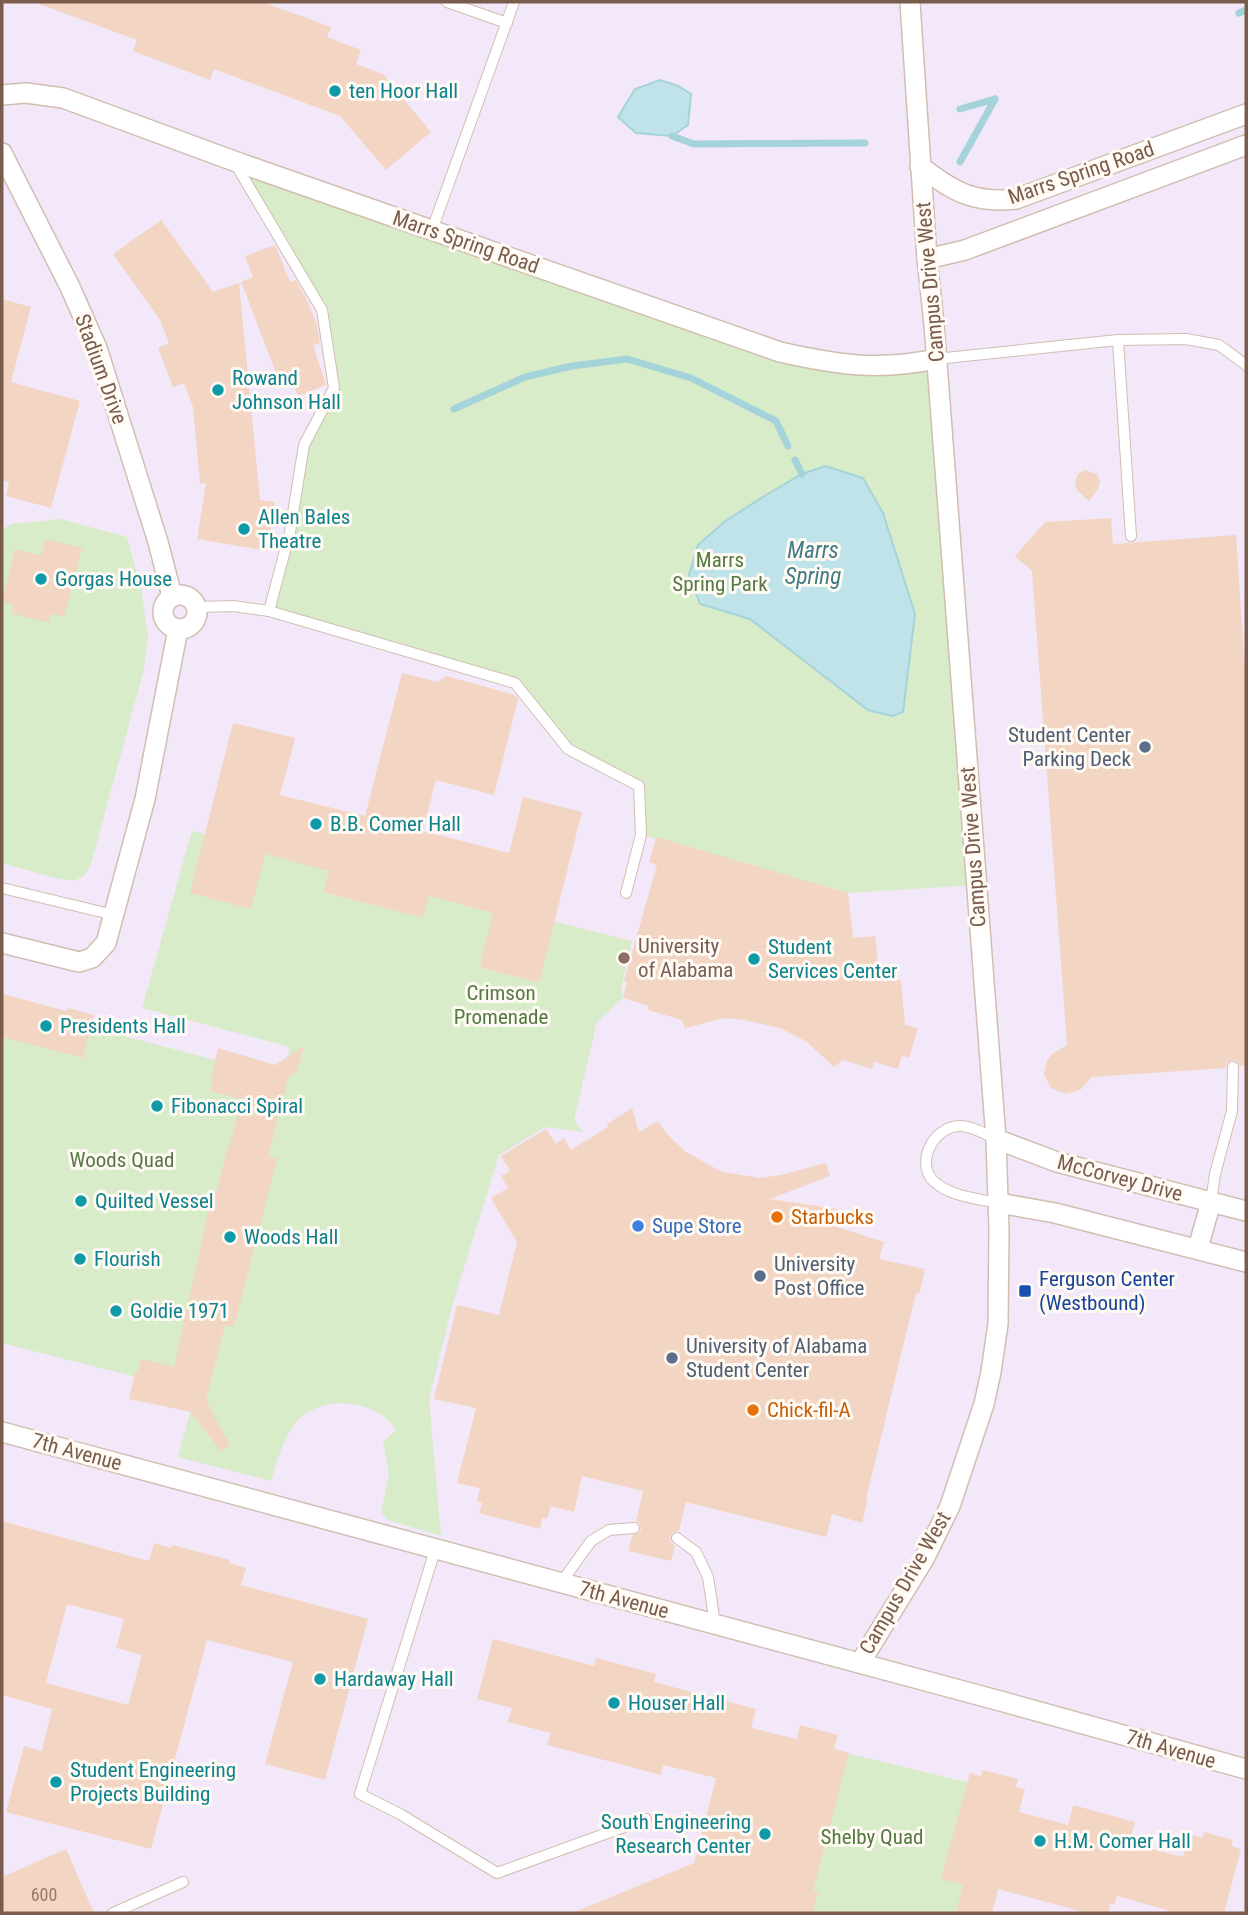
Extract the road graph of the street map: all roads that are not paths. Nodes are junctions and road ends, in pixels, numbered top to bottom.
1 (447, 2) edge
2 (514, 2) edge
3 (910, 2) edge
4 (507, 23) junction
5 (2, 96) edge
6 (1246, 114) edge
7 (1246, 145) edge
8 (2, 153) edge
9 (234, 161) junction
10 (920, 166) junction
11 (432, 230) junction
12 (927, 259) junction
13 (1118, 341) junction
14 (936, 359) junction
15 (1246, 365) edge
16 (1131, 536) dead end
17 (172, 596) junction
18 (196, 607) junction
19 (268, 611) junction
20 (178, 629) junction
21 (2, 888) edge
22 (626, 892) dead end
23 (114, 915) junction
24 (2, 943) edge
25 (1233, 1067) dead end
26 (996, 1139) junction
27 (1211, 1202) junction
28 (999, 1203) junction
29 (1246, 1211) edge
30 (1198, 1248) junction
31 (1246, 1262) edge
32 (2, 1432) edge
33 (634, 1528) dead end
34 (677, 1538) dead end
35 (435, 1549) junction
36 (561, 1583) junction
37 (715, 1625) junction
38 (860, 1663) junction
39 (1246, 1769) edge
40 (646, 1819) dead end
41 (183, 1882) dead end
42 (113, 1913) edge

1 - 4 lane
2 - 4 lane
3 - 10 street, Campus Drive West
4 - 11 lane
5 - 9 street, Marrs Spring Road
6 - 10 street, Marrs Spring Road
7 - 12 street
8 - 17 street, Stadium Drive
9 - 11 street, Marrs Spring Road
9 - 19 lane
10 - 12 street, Campus Drive West
11 - 14 street, Marrs Spring Road
12 - 14 street, Campus Drive West
13 - 14 lane
13 - 15 lane
13 - 16 lane
14 - 26 street, Campus Drive West
17 - 18 street
17 - 20 street
18 - 19 lane
18 - 20 street
19 - 22 lane
20 - 23 street
21 - 23 lane
23 - 24 street
25 - 27 lane
26 - 27 street, McCorvey Drive
26 - 28 street, Campus Drive West
26 - 28 lane
27 - 29 street, McCorvey Drive
27 - 30 street
28 - 30 street
28 - 38 street, Campus Drive West
30 - 31 street
32 - 35 street, 7th Avenue
33 - 36 lane
34 - 37 lane
35 - 36 street, 7th Avenue
35 - 40 lane
36 - 37 street, 7th Avenue
37 - 38 street, 7th Avenue
38 - 39 street, 7th Avenue
41 - 42 lane

